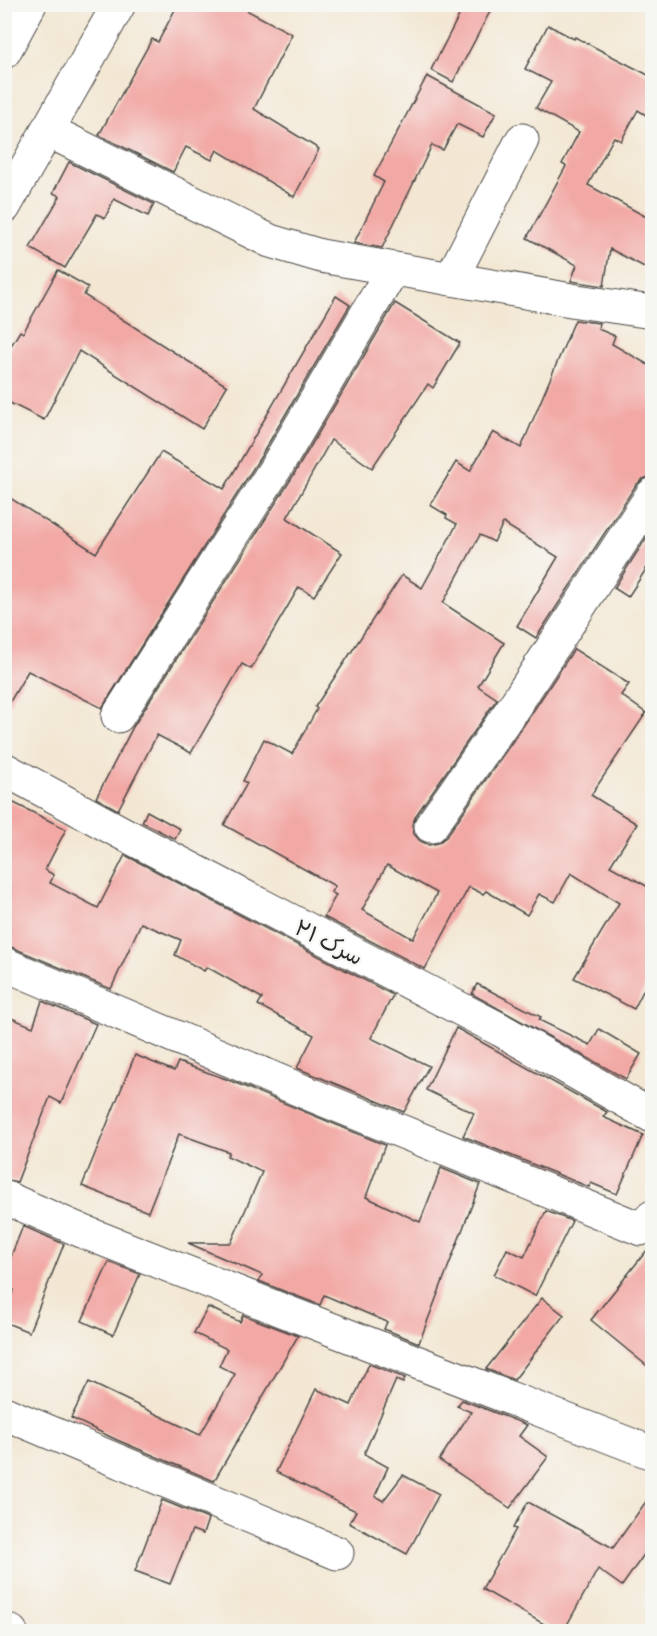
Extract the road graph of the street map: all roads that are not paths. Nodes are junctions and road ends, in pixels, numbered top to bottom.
1 (30, 4) edge
2 (119, 4) edge
3 (4, 52) edge
4 (47, 130) junction
5 (522, 140) dead end
6 (4, 207) edge
7 (393, 269) junction
8 (451, 279) junction
9 (652, 312) edge
10 (652, 495) edge
11 (118, 716) dead end
12 (4, 769) edge
13 (431, 826) dead end
14 (4, 964) edge
15 (652, 1116) edge
16 (4, 1197) edge
17 (652, 1217) edge
18 (4, 1413) edge
19 (652, 1454) edge
20 (337, 1553) dead end
21 (4, 1629) edge
22 (11, 1632) edge

1 - 3 main road
2 - 4 main road
4 - 6 main road
4 - 7 main road
5 - 8 main road
7 - 8 main road
7 - 11 main road
8 - 9 main road
10 - 13 main road
12 - 15 main road, سرک ۲۱
14 - 17 main road
16 - 19 main road
18 - 20 main road
21 - 22 main road

